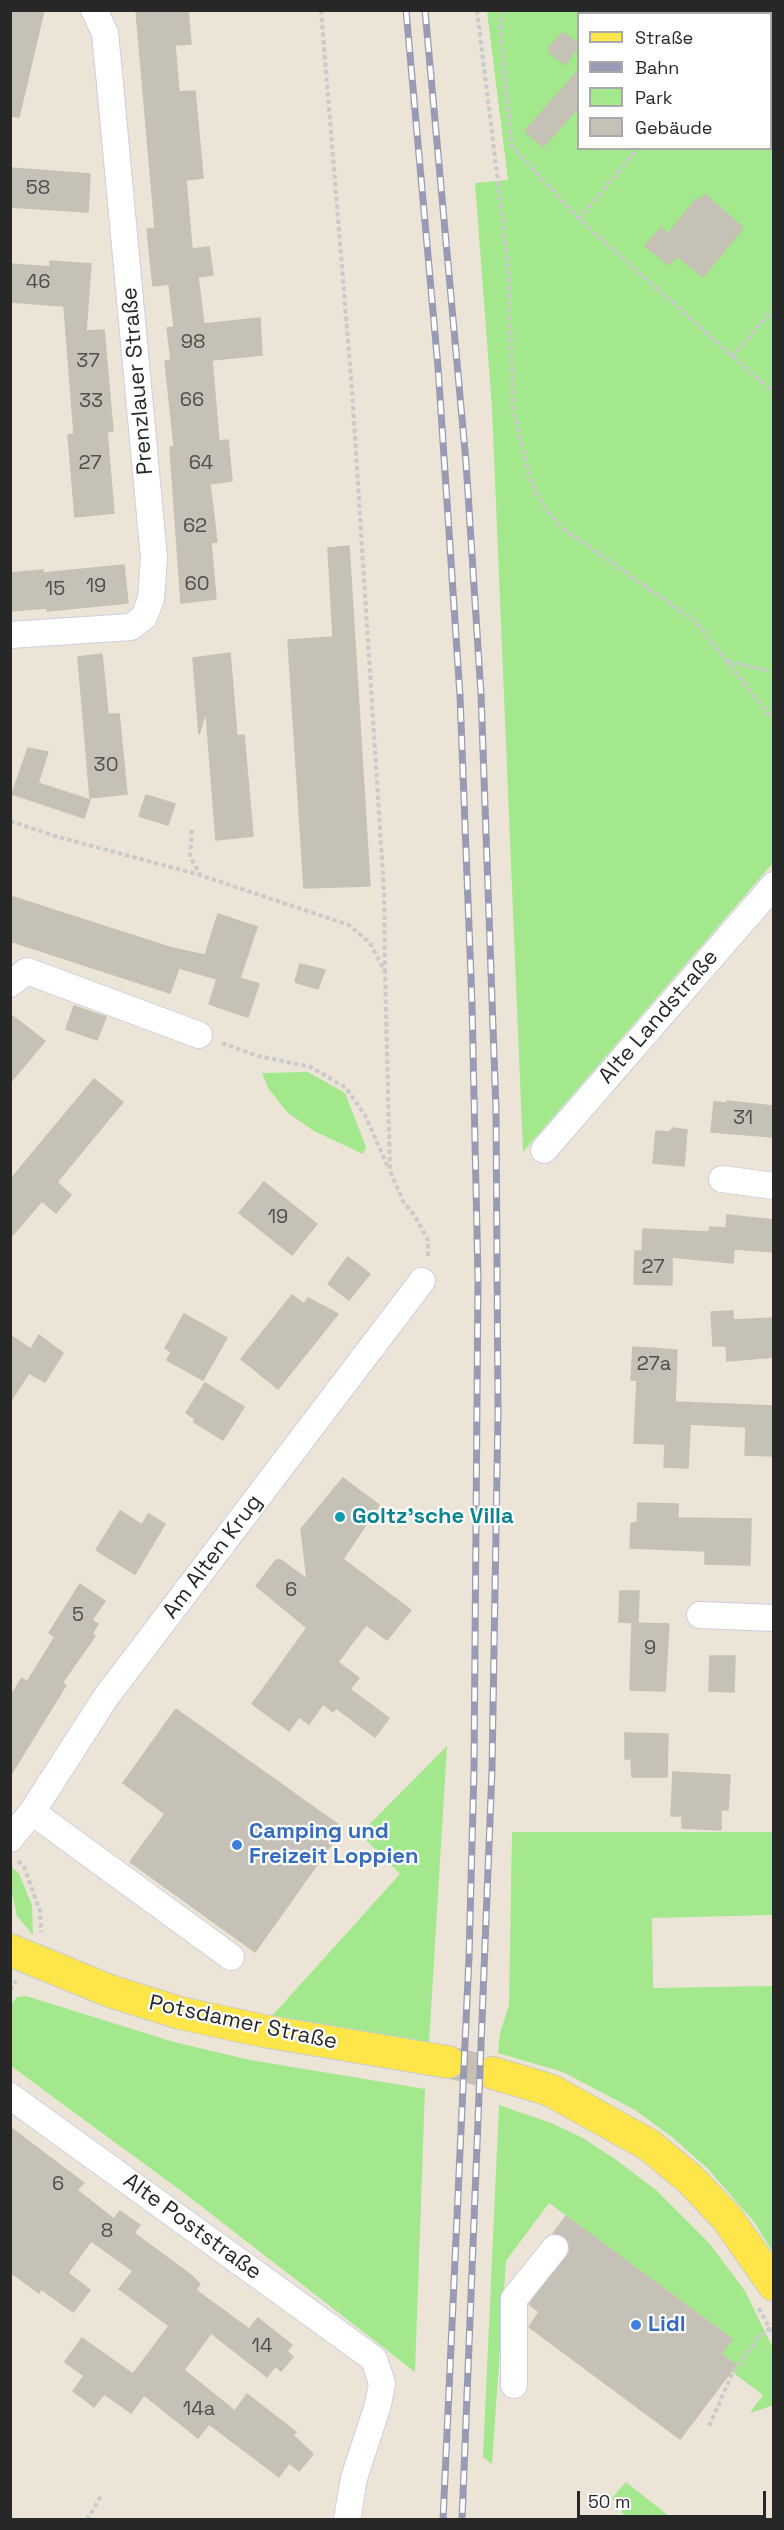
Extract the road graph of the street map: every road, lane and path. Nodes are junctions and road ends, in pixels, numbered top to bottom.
1 (93, 10) edge
2 (321, 10) edge
3 (477, 10) edge
4 (502, 10) edge
5 (636, 150) edge
6 (579, 219) junction
7 (774, 308) edge
8 (732, 357) junction
9 (774, 393) edge
10 (10, 635) edge
11 (727, 661) junction
12 (774, 672) edge
13 (774, 721) edge
14 (10, 821) edge
15 (192, 830) dead end
16 (200, 874) junction
17 (774, 885) edge
18 (385, 972) junction
19 (10, 984) edge
20 (199, 1035) joint
21 (544, 1150) dead end
22 (390, 1171) junction
23 (722, 1179) dead end
24 (774, 1186) edge
25 (423, 1281) joint
26 (700, 1615) dead end
27 (774, 1618) edge
28 (32, 1812) junction
29 (10, 1839) edge
30 (10, 1854) edge
31 (19, 1953) edge
32 (231, 1957) dead end
33 (10, 1990) edge
34 (448, 2062) tunnel mouth
35 (493, 2073) tunnel mouth
36 (10, 2096) edge
37 (555, 2248) dead end
38 (763, 2291) edge
39 (770, 2328) junction
40 (774, 2337) edge
41 (514, 2385) dead end
42 (709, 2426) dead end
43 (101, 2496) dead end
44 (87, 2520) edge
45 (347, 2520) edge

1 - 10 street, Prenzlauer Straße
2 - 18 path
3 - 11 path
4 - 6 path
5 - 6 path
6 - 8 path
7 - 8 path
8 - 9 path
11 - 12 path
11 - 13 path
14 - 16 path
15 - 16 path
16 - 18 path
17 - 21 street, Alte Landstraße
18 - 22 path
19 - 20 street
20 - 22 path
22 - 25 path
23 - 24 street
25 - 28 street, Am Alten Krug
26 - 27 street
28 - 29 street, Am Alten Krug
28 - 32 street
30 - 31 path
31 - 33 path
31 - 34 main road, Potsdamer Straße
35 - 38 main road
36 - 45 street, Alte Poststraße
37 - 41 street
38 - 39 path
39 - 40 path
39 - 42 path
43 - 44 path

